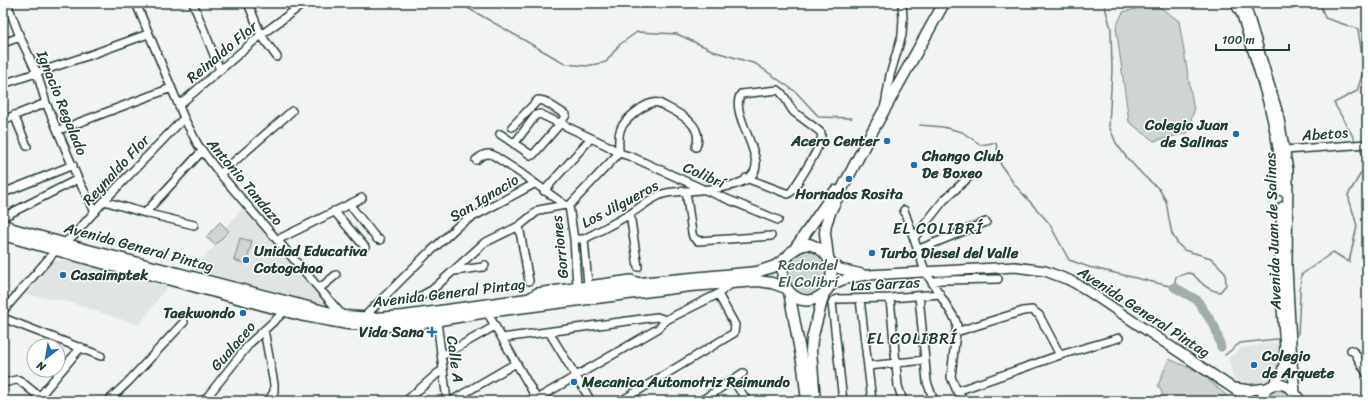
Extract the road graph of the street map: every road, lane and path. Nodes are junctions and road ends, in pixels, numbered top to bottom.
1 (6, 3) edge
2 (136, 3) edge
3 (194, 3) edge
4 (248, 3) edge
5 (902, 3) edge
6 (944, 3) edge
7 (1235, 3) edge
8 (1243, 3) edge
9 (302, 4) edge
10 (148, 34) junction
11 (261, 35) junction
12 (20, 37) junction
13 (3, 43) edge
14 (277, 57) dead end
15 (220, 70) junction
16 (37, 73) junction
17 (3, 84) edge
18 (171, 88) junction
19 (46, 103) junction
20 (179, 105) junction
21 (1273, 108) junction
22 (885, 109) junction
23 (292, 111) dead end
24 (14, 115) junction
25 (184, 118) junction
26 (3, 120) edge
27 (560, 124) junction
28 (512, 127) dead end
29 (59, 130) junction
30 (500, 134) dead end
31 (591, 138) junction
32 (514, 144) junction
33 (1366, 144) edge
34 (27, 146) dead end
35 (696, 147) dead end
36 (1285, 150) junction
37 (202, 151) junction
38 (619, 154) junction
39 (476, 160) dead end
40 (73, 165) junction
41 (220, 174) junction
42 (848, 176) junction
43 (969, 177) dead end
44 (746, 178) junction
45 (78, 179) junction
46 (534, 184) junction
47 (705, 190) junction
48 (544, 191) junction
49 (686, 191) junction
50 (3, 193) edge
51 (362, 198) dead end
52 (104, 201) junction
53 (349, 204) junction
54 (567, 206) junction
55 (904, 210) dead end
56 (334, 211) junction
57 (95, 212) junction
58 (145, 213) junction
59 (630, 214) junction
60 (5, 220) edge
61 (778, 220) dead end
62 (986, 222) dead end
63 (194, 225) dead end
64 (519, 226) junction
65 (3, 235) edge
66 (771, 236) dead end
67 (914, 238) junction
68 (574, 239) junction
69 (584, 239) junction
70 (277, 240) junction
71 (380, 240) dead end
72 (61, 246) junction
73 (365, 247) dead end
74 (794, 250) junction
75 (917, 250) junction
76 (786, 258) junction
77 (829, 259) junction
78 (485, 265) dead end
79 (638, 267) dead end
80 (454, 271) junction
81 (924, 271) junction
82 (336, 275) dead end
83 (868, 275) junction
84 (998, 279) dead end
85 (529, 281) dead end
86 (932, 282) junction
87 (642, 283) junction
88 (735, 283) junction
89 (588, 284) junction
90 (577, 286) junction
91 (320, 288) junction
92 (787, 290) junction
93 (826, 290) junction
94 (718, 294) junction
95 (940, 294) junction
96 (421, 296) dead end
97 (919, 296) junction
98 (890, 298) junction
99 (527, 299) junction
100 (860, 299) junction
101 (3, 311) edge
102 (285, 311) junction
103 (487, 312) junction
104 (343, 316) junction
105 (3, 318) edge
106 (364, 318) junction
107 (666, 320) junction
108 (437, 321) junction
109 (184, 322) dead end
110 (495, 326) junction
111 (264, 330) junction
112 (549, 332) junction
113 (956, 332) junction
114 (502, 338) junction
115 (1119, 338) dead end
116 (80, 347) junction
117 (1351, 350) dead end
118 (1060, 355) junction
119 (100, 356) dead end
120 (442, 356) junction
121 (925, 360) junction
122 (896, 362) junction
123 (516, 363) junction
124 (868, 366) junction
125 (444, 370) junction
126 (743, 373) dead end
127 (1367, 374) edge
128 (576, 376) junction
129 (733, 380) junction
130 (3, 383) edge
131 (1232, 387) junction
132 (1270, 387) junction
133 (957, 391) junction
134 (416, 392) junction
135 (1295, 392) junction
136 (38, 399) edge
137 (704, 399) dead end
138 (536, 400) edge
139 (108, 401) edge
140 (204, 401) edge
141 (268, 401) edge
142 (406, 401) edge
143 (417, 401) edge
144 (448, 401) edge
145 (452, 401) edge
146 (591, 401) edge
147 (621, 401) edge
148 (747, 401) edge
149 (807, 401) edge
150 (815, 401) edge
151 (843, 401) edge
152 (872, 401) edge
153 (903, 401) edge
154 (934, 401) edge
155 (964, 401) edge
156 (1252, 401) edge
157 (1260, 401) edge
158 (1300, 401) edge

1 - 12 street, Ignacio Regalado
2 - 10 street, Antonio Tandazo
3 - 15 street
4 - 11 street
5 - 22 street
6 - 22 highway
7 - 21 main road, Avenida Juan de Salinas
8 - 21 main road, Avenida Juan de Salinas
9 - 11 street, Reinaldo Flor
10 - 16 street
10 - 18 street, Antonio Tandazo
11 - 14 street
11 - 15 street, Reinaldo Flor
12 - 13 street
12 - 16 street, Ignacio Regalado
15 - 20 street, Reinaldo Flor
16 - 17 street
16 - 19 street, Ignacio Regalado
18 - 20 street, Antonio Tandazo
18 - 29 street
19 - 24 street
19 - 29 street, Ignacio Regalado
20 - 25 street, Antonio Tandazo
21 - 36 main road, Avenida Juan de Salinas
21 - 132 main road, Avenida Juan de Salinas
22 - 42 highway
23 - 41 street
24 - 26 street
24 - 34 street
25 - 37 street, Antonio Tandazo
25 - 52 street, Reynaldo Flor
27 - 28 street
27 - 31 street, Colibrí
27 - 32 street, Colibrí
27 - 32 street
29 - 40 street, Ignacio Regalado
30 - 32 street
31 - 38 street, Colibrí
31 - 48 street
33 - 36 street, Abetos
35 - 38 street
36 - 135 main road, Avenida Juan de Salinas
37 - 41 street, Antonio Tandazo
37 - 58 street
38 - 47 street, Colibrí
38 - 54 street
39 - 46 street
40 - 45 street, Ignacio Regalado
40 - 50 street
41 - 70 street, Antonio Tandazo
42 - 74 highway
42 - 77 highway
43 - 67 street
44 - 44 street
44 - 47 street, Los Jilgueros
45 - 57 street, Ignacio Regalado
45 - 60 street
46 - 48 street
46 - 106 street, San Ignacio
47 - 49 street, Los Jilgueros
47 - 61 street, Colibrí
48 - 54 street
49 - 59 street, Los Jilgueros
49 - 66 street
51 - 53 street
52 - 57 street, Reynaldo Flor
52 - 58 street
53 - 56 street
53 - 71 street
54 - 64 street
54 - 68 street, Gorriones
55 - 67 street
56 - 70 street
56 - 73 street
57 - 72 street, Reynaldo Flor
58 - 63 street
59 - 69 street, Los Jilgueros
59 - 79 street
60 - 72 highway, Avenida General Pintag
62 - 75 street
64 - 80 street
64 - 85 street
65 - 72 highway, Avenida General Pintag
67 - 75 street
68 - 69 street, Los Jilgueros
68 - 90 street, Gorriones
69 - 89 street
70 - 91 street, Antonio Tandazo
72 - 101 street, Reynaldo Flor
72 - 102 highway, Avenida General Pintag
72 - 104 highway, Avenida General Pintag
74 - 76 highway
74 - 77 highway
75 - 81 street
76 - 87 highway, Avenida General Pintag
76 - 92 highway
77 - 83 main road, Avenida General Pintag
77 - 93 highway
78 - 80 street
80 - 96 street
81 - 83 main road, Avenida General Pintag
81 - 86 street
81 - 131 main road, Avenida General Pintag
82 - 91 street
83 - 93 main road, Avenida General Pintag
84 - 86 street
86 - 95 street
87 - 89 street
87 - 99 highway, Avenida General Pintag
88 - 92 highway, Avenida General Pintag
88 - 94 street
88 - 103 highway, Avenida General Pintag
89 - 90 street
90 - 99 street
91 - 104 street, Antonio Tandazo
92 - 93 highway
92 - 149 highway
93 - 150 highway
94 - 107 street
94 - 147 street
95 - 97 street, Las Garzas
95 - 113 street
97 - 98 street, Las Garzas
97 - 121 street
98 - 100 street, Las Garzas
98 - 122 street
99 - 106 highway, Avenida General Pintag
100 - 124 street
100 - 151 street, Las Garzas
102 - 108 highway, Avenida General Pintag
102 - 111 street, Gualaceo
103 - 108 highway, Avenida General Pintag
103 - 110 street
104 - 106 highway, Avenida General Pintag
105 - 116 street
107 - 112 street
107 - 128 street
108 - 120 street, Calle A
109 - 139 street
110 - 114 street
110 - 120 street
111 - 140 street, Gualaceo
111 - 141 street
112 - 114 street
112 - 128 street
113 - 118 street
113 - 133 street
114 - 123 street
115 - 118 street
116 - 119 street
116 - 136 street
117 - 127 street
118 - 133 street
120 - 125 street, Calle A
121 - 122 street
121 - 154 street
122 - 124 street
122 - 153 street
123 - 138 street
123 - 145 street
124 - 152 street
125 - 134 street
125 - 144 street, Calle A
126 - 129 street
128 - 138 street
128 - 146 street
129 - 137 street
129 - 148 street
130 - 136 street
131 - 132 main road, Avenida General Pintag
131 - 156 main road, Avenida General Pintag
132 - 135 main road, Avenida General Pintag
132 - 157 main road, Avenida Juan de Salinas
133 - 155 street
134 - 142 street
134 - 143 street
135 - 158 main road

